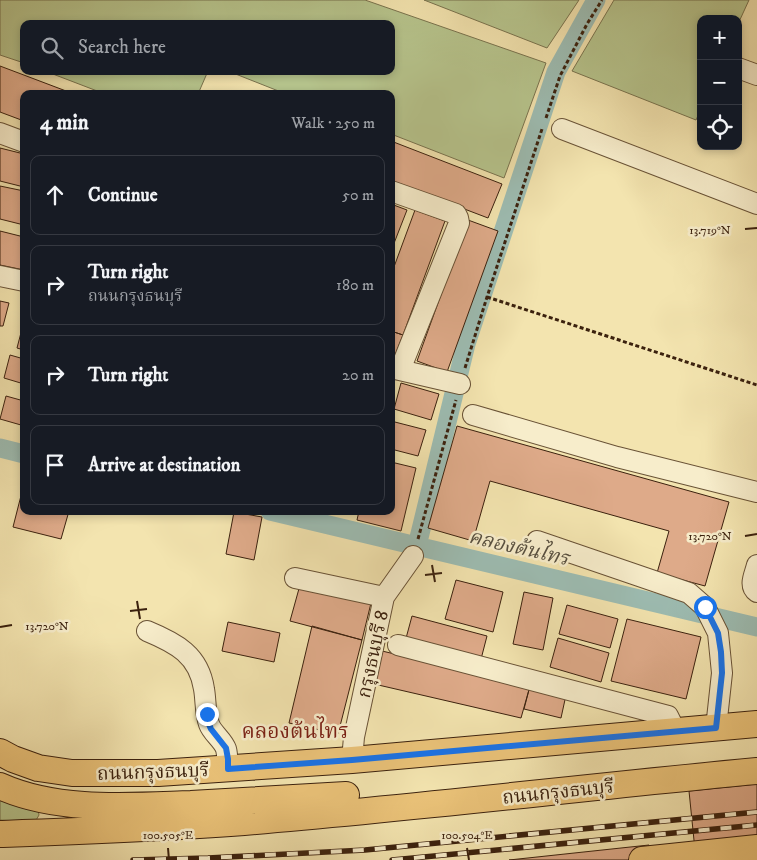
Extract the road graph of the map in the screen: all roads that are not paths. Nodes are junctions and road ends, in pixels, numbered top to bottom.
1 (742, 69) edge
2 (757, 75) edge
3 (562, 129) dead end
4 (0, 133) edge
5 (20, 140) edge
6 (395, 193) edge
7 (757, 204) edge
8 (0, 276) edge
9 (20, 281) edge
10 (396, 369) edge
11 (460, 384) road end
12 (473, 415) dead end
13 (757, 492) edge
14 (537, 541) dead end
15 (413, 556) road end
16 (757, 565) edge
17 (295, 578) dead end
18 (757, 592) edge
19 (384, 597) junction
20 (147, 631) dead end
21 (398, 645) dead end
22 (757, 724) edge
23 (716, 728) junction
24 (676, 732) junction
25 (0, 752) edge
26 (352, 760) junction
27 (228, 769) junction
28 (757, 771) edge
29 (652, 781) junction
30 (0, 786) edge
31 (0, 834) edge
32 (757, 848) edge
33 (642, 860) edge

1 - 2 street
3 - 7 street
4 - 5 street
6 - 10 street
8 - 9 street
10 - 11 street
12 - 13 street
14 - 23 street
15 - 19 street, กรุงธนบุรี 8
16 - 18 street
17 - 19 street
19 - 26 street, กรุงธนบุรี 8
20 - 27 street
21 - 24 street
22 - 23 main road, ถนนกรุงธนบุรี
23 - 24 main road, ถนนกรุงธนบุรี
24 - 26 main road, ถนนกรุงธนบุรี
25 - 27 main road, ถนนกรุงธนบุรี
26 - 27 main road, ถนนกรุงธนบุรี
28 - 29 main road, ถนนกรุงธนบุรี
29 - 30 main road
29 - 31 main road, ถนนกรุงธนบุรี
32 - 33 main road

